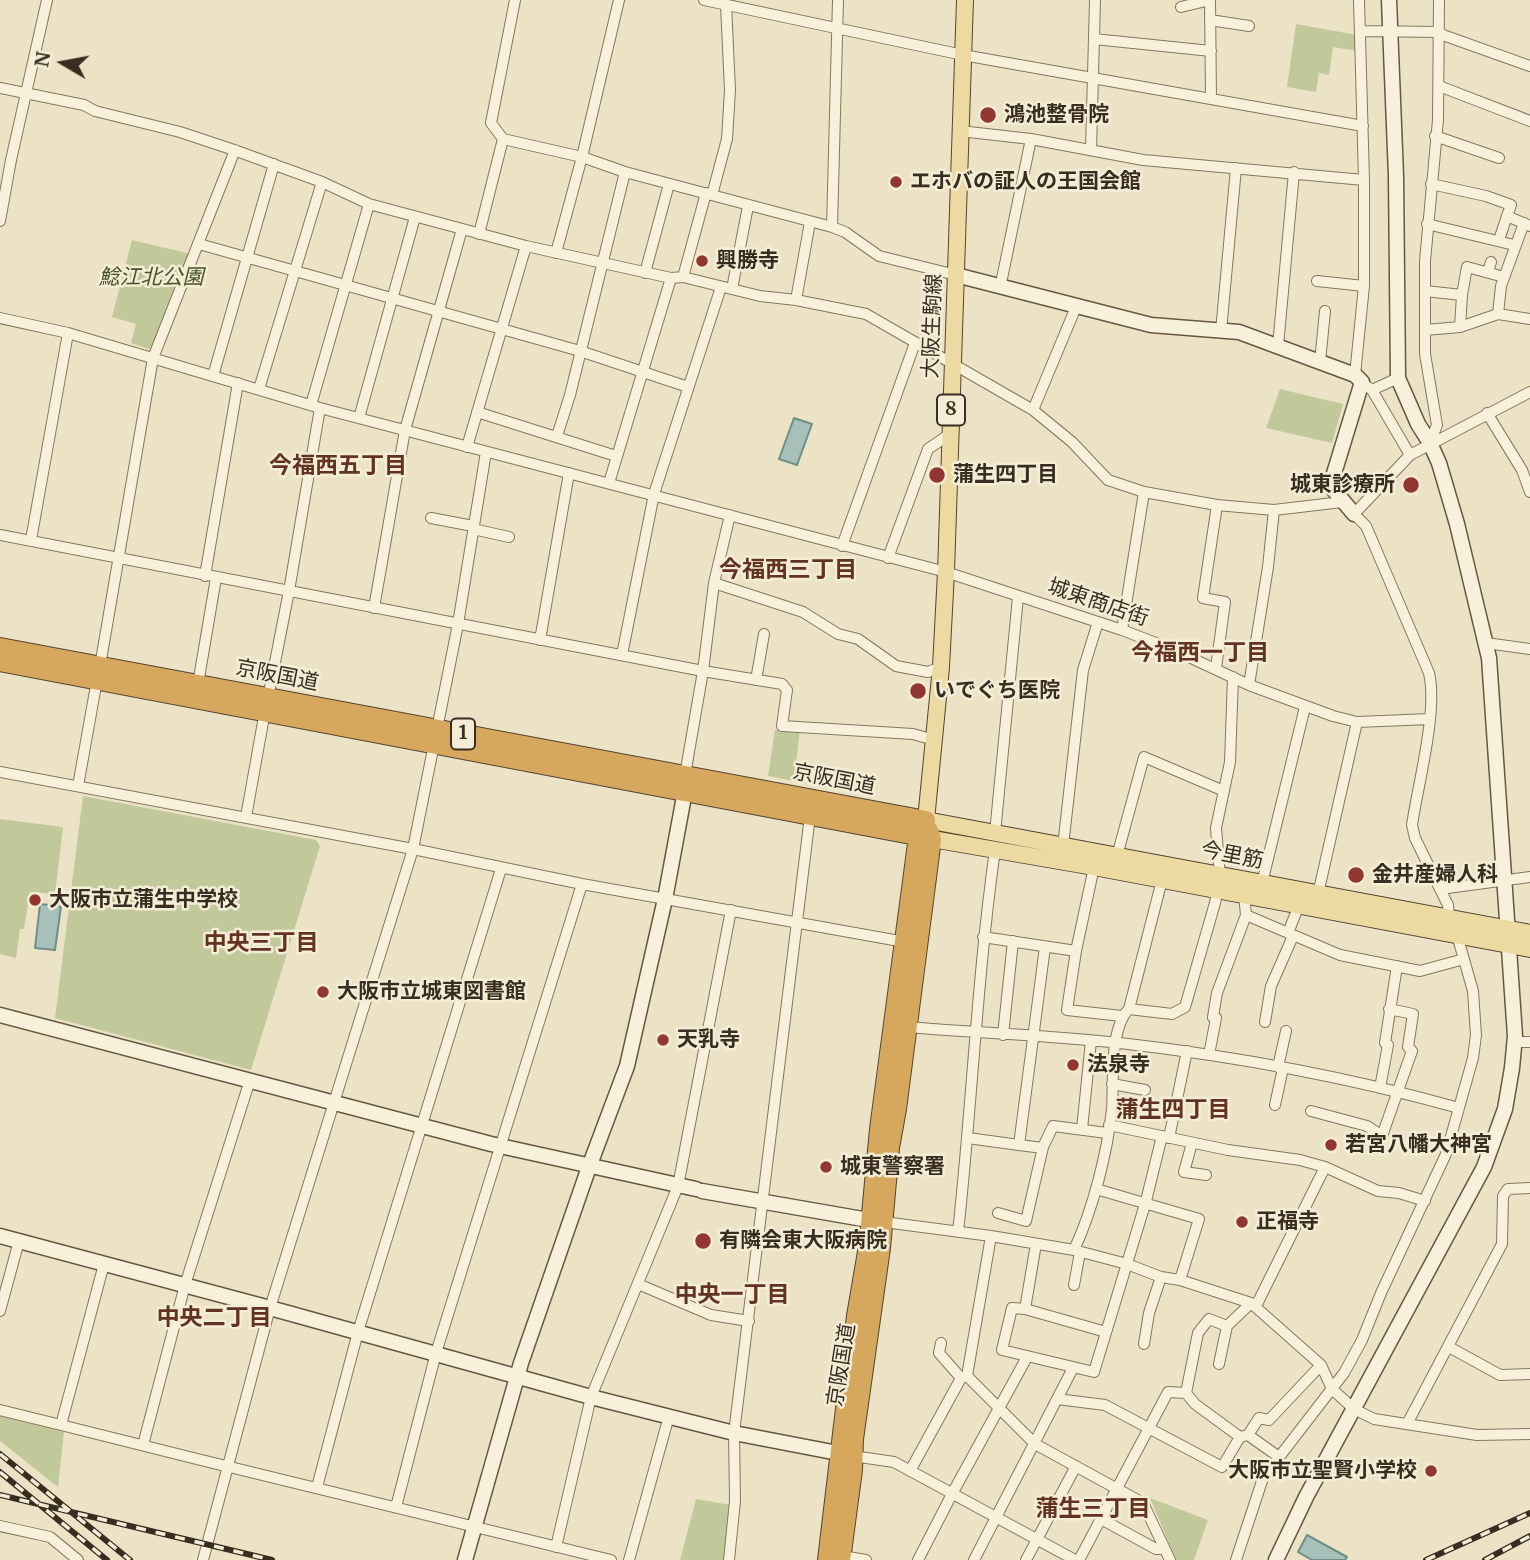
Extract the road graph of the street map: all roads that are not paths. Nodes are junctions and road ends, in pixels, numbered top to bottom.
1 (47, 0) edge
2 (515, 0) edge
3 (619, 0) edge
4 (704, 0) edge
5 (838, 0) edge
6 (965, 0) edge
7 (1095, 0) edge
8 (1210, 0) edge
9 (1359, 0) edge
10 (1389, 0) edge
11 (1439, 0) edge
12 (726, 5) junction
13 (754, 5) edge
14 (1181, 7) dead end
15 (1210, 20) junction
16 (1249, 26) dead end
17 (838, 27) junction
18 (1360, 31) junction
19 (1391, 32) junction
20 (1440, 33) junction
21 (1094, 39) junction
22 (1210, 51) junction
23 (963, 55) junction
24 (1530, 65) edge
25 (1093, 78) junction
26 (1439, 86) junction
27 (0, 88) edge
28 (27, 94) junction
29 (1211, 99) junction
30 (1530, 120) edge
31 (1363, 126) junction
32 (960, 131) junction
33 (1435, 136) junction
34 (503, 139) junction
35 (1031, 139) junction
36 (235, 150) junction
37 (1091, 150) junction
38 (582, 157) junction
39 (1499, 158) dead end
40 (274, 164) junction
41 (1236, 168) junction
42 (625, 172) junction
43 (1294, 172) junction
44 (1364, 180) junction
45 (322, 181) junction
46 (669, 184) junction
47 (1431, 184) junction
48 (709, 194) junction
49 (369, 204) junction
50 (748, 206) junction
51 (1507, 216) junction
52 (415, 217) junction
53 (0, 221) edge
54 (810, 222) junction
55 (1427, 224) junction
56 (1527, 224) edge
57 (832, 227) junction
58 (462, 229) junction
59 (479, 234) junction
60 (1499, 240) junction
61 (199, 244) junction
62 (1514, 245) junction
63 (526, 246) junction
64 (556, 253) junction
65 (247, 257) junction
66 (601, 264) junction
67 (295, 271) junction
68 (645, 273) junction
69 (956, 275) junction
70 (683, 277) junction
71 (1504, 277) junction
72 (671, 278) junction
73 (1317, 281) dead end
74 (346, 286) junction
75 (1364, 286) junction
76 (721, 287) junction
77 (732, 289) junction
78 (1000, 289) junction
79 (1425, 291) junction
80 (1462, 295) junction
81 (393, 299) junction
82 (796, 300) junction
83 (1076, 307) junction
84 (1325, 311) dead end
85 (437, 312) junction
86 (1498, 314) junction
87 (0, 318) edge
88 (1530, 318) edge
89 (1460, 327) junction
90 (502, 329) junction
91 (1425, 330) junction
92 (1222, 331) junction
93 (68, 333) junction
94 (915, 343) junction
95 (1278, 346) junction
96 (580, 351) junction
97 (153, 358) junction
98 (953, 362) junction
99 (1320, 362) junction
100 (642, 372) junction
101 (213, 376) junction
102 (1398, 378) junction
103 (1363, 382) junction
104 (238, 383) junction
105 (688, 387) junction
106 (260, 389) junction
107 (1530, 392) edge
108 (315, 406) junction
109 (1033, 410) junction
110 (477, 412) junction
111 (1487, 414) junction
112 (359, 418) junction
113 (405, 430) junction
114 (950, 434) junction
115 (557, 436) junction
116 (1430, 443) junction
117 (467, 447) junction
118 (486, 452) junction
119 (1410, 455) junction
120 (616, 456) junction
121 (569, 473) junction
122 (609, 483) junction
123 (1143, 492) junction
124 (1530, 492) edge
125 (654, 494) junction
126 (1342, 502) junction
127 (1217, 505) junction
128 (1274, 510) junction
129 (1354, 514) junction
130 (730, 515) junction
131 (431, 518) dead end
132 (473, 528) junction
133 (0, 535) edge
134 (509, 537) dead end
135 (31, 540) junction
136 (842, 546) junction
137 (120, 558) junction
138 (888, 558) junction
139 (946, 572) junction
140 (205, 576) junction
141 (216, 578) junction
142 (715, 583) junction
143 (289, 591) junction
144 (1018, 597) junction
145 (374, 608) junction
146 (1098, 622) junction
147 (458, 624) junction
148 (1122, 630) junction
149 (764, 634) dead end
150 (540, 640) junction
151 (1486, 643) junction
152 (0, 647) edge
153 (1530, 649) edge
154 (622, 655) junction
155 (0, 662) edge
156 (941, 667) junction
157 (1216, 668) junction
158 (703, 671) junction
159 (99, 673) junction
160 (1233, 677) junction
161 (756, 680) junction
162 (198, 684) junction
163 (1249, 685) junction
164 (266, 704) junction
165 (1305, 707) junction
166 (1430, 719) junction
167 (1357, 722) junction
168 (435, 736) junction
169 (934, 740) junction
170 (0, 772) edge
171 (685, 783) junction
172 (78, 786) junction
173 (1224, 790) junction
174 (810, 816) junction
175 (246, 817) junction
176 (925, 832) junction
177 (995, 833) junction
178 (1063, 846) junction
179 (413, 849) junction
180 (995, 850) junction
181 (1117, 856) junction
182 (1094, 867) junction
183 (501, 869) junction
184 (1530, 877) edge
185 (1162, 880) junction
186 (1505, 880) junction
187 (1219, 883) junction
188 (1262, 883) junction
189 (582, 884) junction
190 (1440, 889) junction
191 (1318, 894) junction
192 (1244, 895) junction
193 (665, 899) junction
194 (1300, 905) junction
195 (731, 910) junction
196 (1246, 915) junction
197 (1449, 918) junction
198 (799, 922) junction
199 (1530, 933) edge
200 (1291, 934) junction
201 (1457, 935) junction
202 (983, 937) junction
203 (1509, 937) junction
204 (1013, 941) junction
205 (905, 942) junction
206 (1045, 947) junction
207 (1530, 949) edge
208 (1076, 951) junction
209 (1464, 959) junction
210 (1397, 966) junction
211 (1390, 1009) junction
212 (1125, 1013) junction
213 (0, 1014) edge
214 (1265, 1022) dead end
215 (907, 1027) junction
216 (1286, 1031) dead end
217 (975, 1033) junction
218 (1003, 1035) junction
219 (1034, 1037) junction
220 (1091, 1041) junction
221 (1522, 1042) edge
222 (1116, 1043) junction
223 (1187, 1051) junction
224 (1209, 1055) junction
225 (1281, 1068) junction
226 (250, 1080) junction
227 (1112, 1084) junction
228 (1380, 1088) junction
229 (1145, 1090) dead end
230 (1399, 1091) junction
231 (335, 1102) junction
232 (1275, 1105) dead end
233 (1459, 1108) junction
234 (1311, 1111) dead end
235 (422, 1125) junction
236 (1082, 1129) junction
237 (1108, 1129) junction
238 (1165, 1137) junction
239 (968, 1138) junction
240 (1192, 1143) junction
241 (1019, 1145) junction
242 (499, 1146) junction
243 (1043, 1149) junction
244 (589, 1167) junction
245 (1325, 1167) junction
246 (1206, 1175) dead end
247 (678, 1186) junction
248 (1530, 1188) edge
249 (1096, 1189) junction
250 (1425, 1200) junction
251 (763, 1202) junction
252 (1145, 1204) junction
253 (998, 1213) dead end
254 (877, 1222) junction
255 (958, 1232) junction
256 (0, 1236) edge
257 (991, 1236) junction
258 (19, 1241) junction
259 (1036, 1244) junction
260 (1077, 1251) junction
261 (104, 1264) junction
262 (1128, 1264) junction
263 (1161, 1277) junction
264 (1180, 1280) junction
265 (638, 1284) junction
266 (185, 1285) junction
267 (1074, 1285) dead end
268 (1254, 1304) junction
269 (270, 1308) junction
270 (1025, 1309) junction
271 (0, 1311) edge
272 (749, 1321) junction
273 (1227, 1326) junction
274 (358, 1332) junction
275 (1106, 1332) junction
276 (941, 1343) dead end
277 (1144, 1343) dead end
278 (1449, 1347) junction
279 (436, 1353) junction
280 (1027, 1357) junction
281 (1219, 1364) dead end
282 (1321, 1365) junction
283 (1073, 1368) junction
284 (1530, 1374) edge
285 (517, 1375) junction
286 (964, 1377) junction
287 (1332, 1389) junction
288 (1186, 1393) junction
289 (591, 1397) junction
290 (1057, 1399) junction
291 (999, 1408) junction
292 (1354, 1409) junction
293 (0, 1410) edge
294 (669, 1416) junction
295 (1407, 1424) junction
296 (61, 1425) junction
297 (1150, 1428) junction
298 (734, 1433) junction
299 (1530, 1434) edge
300 (1244, 1436) junction
301 (1035, 1444) junction
302 (143, 1446) junction
303 (846, 1454) junction
304 (1279, 1457) junction
305 (228, 1466) junction
306 (1076, 1466) junction
307 (911, 1471) junction
308 (317, 1487) junction
309 (1116, 1489) junction
310 (951, 1494) junction
311 (396, 1507) junction
312 (997, 1518) junction
313 (1101, 1519) junction
314 (0, 1525) edge
315 (474, 1529) junction
316 (1037, 1540) junction
317 (556, 1547) junction
318 (1164, 1549) junction
319 (837, 1559) edge
320 (78, 1560) edge
321 (203, 1560) edge
322 (466, 1560) edge
323 (611, 1560) edge
324 (629, 1560) edge
325 (729, 1560) edge
326 (866, 1560) edge
327 (918, 1560) edge
328 (974, 1560) edge
329 (1026, 1560) edge
330 (1077, 1560) edge
331 (1170, 1560) edge
332 (1236, 1560) edge
333 (1276, 1560) edge

1 - 28 street
2 - 34 street
3 - 38 street
4 - 12 street
5 - 17 street
6 - 23 main road, 大阪生駒線 / 8
7 - 21 street
8 - 14 street
8 - 15 street
9 - 18 street
10 - 19 street
11 - 20 street
12 - 13 street
12 - 48 street
13 - 17 street
15 - 16 street
15 - 22 street
17 - 23 street
17 - 57 street
18 - 19 street
18 - 31 street
19 - 20 street
19 - 102 street
20 - 24 street
20 - 26 street
21 - 22 street
21 - 25 street
22 - 29 street
23 - 25 street
23 - 32 main road, 大阪生駒線 / 8
25 - 29 street
25 - 37 street
26 - 30 street
26 - 33 street
27 - 28 street
28 - 36 street
28 - 53 street
29 - 31 street
31 - 44 street
32 - 35 street
32 - 69 main road, 大阪生駒線 / 8
33 - 39 street
33 - 47 street
34 - 38 street
34 - 59 street
35 - 37 street
35 - 78 street
36 - 40 street
36 - 61 street
37 - 41 street
38 - 42 street
38 - 64 street
40 - 45 street
40 - 65 street
41 - 43 street
41 - 92 street
42 - 46 street
42 - 66 street
43 - 44 street
43 - 95 street
44 - 75 street
45 - 49 street
45 - 67 street
46 - 48 street
46 - 68 street
47 - 51 street
47 - 55 street
48 - 50 street
48 - 70 street
49 - 52 street
49 - 74 street
50 - 54 street
50 - 77 street
51 - 56 street
51 - 60 street
52 - 58 street
52 - 81 street
54 - 57 street
54 - 82 street
55 - 60 street
55 - 79 street
56 - 62 street
57 - 69 street
58 - 59 street
58 - 85 street
59 - 63 street
60 - 62 street
61 - 65 street
61 - 97 street
62 - 71 street
63 - 64 street
63 - 90 street
64 - 66 street
65 - 67 street
65 - 101 street
66 - 68 street
66 - 96 street
67 - 74 street
67 - 106 street
68 - 72 street
69 - 78 street
69 - 98 main road, 大阪生駒線 / 8
70 - 72 street
70 - 76 street
71 - 80 street
71 - 86 street
72 - 100 street
73 - 75 street
74 - 81 street
74 - 108 street
75 - 103 street
76 - 77 street
76 - 105 street
77 - 82 street
78 - 83 street
79 - 80 street
79 - 91 street
80 - 89 street
81 - 85 street
81 - 112 street
82 - 94 street
83 - 92 street
83 - 109 street
84 - 99 street
85 - 90 street
85 - 113 street
86 - 88 street
86 - 89 street
87 - 93 street, 城東商店街
89 - 91 street
90 - 96 street
90 - 110 street
91 - 116 street
92 - 95 street
93 - 97 street, 城東商店街
93 - 135 street
94 - 98 street
94 - 136 street
95 - 99 street
96 - 100 street
96 - 115 street
97 - 101 street, 城東商店街
97 - 137 street
98 - 109 street
98 - 114 main road, 大阪生駒線 / 8
99 - 103 street
100 - 105 street
100 - 120 street
101 - 104 street, 城東商店街
102 - 103 street
102 - 116 street
103 - 119 street
103 - 126 street
104 - 106 street, 城東商店街
104 - 140 street
105 - 125 street
106 - 108 street, 城東商店街
107 - 111 street
108 - 112 street, 城東商店街
108 - 143 street
109 - 123 street
110 - 115 street
110 - 117 street
111 - 116 street
111 - 124 street
112 - 113 street, 城東商店街
113 - 117 street, 城東商店街
113 - 145 street
114 - 138 street
114 - 139 main road, 大阪生駒線 / 8
115 - 120 street
116 - 119 street
116 - 151 street
117 - 118 street, 城東商店街
118 - 121 street, 城東商店街
118 - 132 street
119 - 129 street
120 - 122 street
121 - 122 street, 城東商店街
121 - 150 street
122 - 125 street, 城東商店街
123 - 127 street
123 - 148 street
125 - 130 street, 城東商店街
125 - 154 street
126 - 128 street
126 - 129 street
127 - 128 street
127 - 157 street
128 - 163 street
129 - 166 street
130 - 136 street, 城東商店街
130 - 142 street
131 - 132 street
132 - 134 street
132 - 147 street
133 - 135 street
135 - 137 street
136 - 138 street, 城東商店街
137 - 140 street
137 - 159 street
138 - 139 street, 城東商店街
139 - 144 street, 城東商店街
139 - 156 main road, 大阪生駒線 / 8
140 - 141 street
141 - 143 street
141 - 162 street
142 - 156 street
142 - 158 street
143 - 145 street
143 - 164 street
144 - 146 street, 城東商店街
144 - 177 street
145 - 147 street
146 - 148 street, 城東商店街
146 - 178 street
147 - 150 street
147 - 168 street
148 - 157 street, 城東商店街
149 - 161 street
150 - 154 street
151 - 153 street
151 - 186 street
152 - 159 highway, 京阪国道 / 1
154 - 158 street
155 - 159 highway, 京阪国道 / 1
156 - 169 main road, 大阪生駒線 / 8
157 - 160 street, 城東商店街
158 - 161 street
158 - 171 street
159 - 162 highway, 京阪国道 / 1
159 - 164 highway, 京阪国道 / 1
159 - 172 street
160 - 163 street, 城東商店街
160 - 173 street
161 - 169 street
162 - 164 highway, 京阪国道 / 1
163 - 165 street, 城東商店街
164 - 168 highway, 京阪国道 / 1
164 - 175 street
165 - 167 street, 城東商店街
165 - 188 street
166 - 167 street, 城東商店街
166 - 190 street
167 - 191 street
168 - 171 highway, 京阪国道 / 1
168 - 179 street
169 - 176 main road, 大阪生駒線 / 8
170 - 172 street
171 - 174 highway, 京阪国道 / 1
171 - 176 highway, 京阪国道 / 1
171 - 193 street
172 - 175 street
173 - 181 street
173 - 187 street
174 - 176 highway, 京阪国道 / 1
174 - 198 street
175 - 179 street
176 - 177 main road, 今里筋
176 - 180 main road, 今里筋
176 - 205 highway, 京阪国道
176 - 215 highway, 京阪国道
177 - 178 main road, 今里筋
178 - 181 main road, 今里筋
179 - 183 street
179 - 231 street
180 - 182 main road, 今里筋
180 - 202 street
181 - 187 main road, 今里筋
182 - 185 main road, 今里筋
182 - 208 street
183 - 189 street
183 - 235 street
184 - 186 street
185 - 187 main road, 今里筋
185 - 212 street
186 - 190 street
186 - 203 street
187 - 188 main road, 今里筋
187 - 192 main road, 今里筋
187 - 212 street
188 - 191 main road, 今里筋
189 - 193 street
189 - 242 street
190 - 197 street
191 - 197 main road, 今里筋
192 - 194 main road, 今里筋
192 - 196 street
193 - 195 street
193 - 244 street
194 - 200 street
194 - 201 main road, 今里筋
195 - 198 street
195 - 247 street
196 - 200 street
196 - 224 street
197 - 201 street
197 - 203 main road, 今里筋
198 - 205 street
198 - 251 street
199 - 203 main road, 今里筋
200 - 210 street
200 - 214 street
201 - 203 main road, 今里筋
201 - 209 street
202 - 204 street
202 - 217 street
203 - 207 main road, 今里筋
203 - 221 street
204 - 206 street
204 - 218 street
205 - 254 highway, 京阪国道
206 - 208 street
206 - 219 street
208 - 212 street
209 - 210 street
209 - 233 street
210 - 211 street
211 - 228 street
211 - 230 street
212 - 222 street
213 - 226 street
215 - 217 street
215 - 254 highway, 京阪国道
216 - 225 street
217 - 218 street
217 - 239 street
218 - 219 street
219 - 220 street
219 - 241 street
220 - 222 street
220 - 236 street
221 - 292 street
222 - 223 street
222 - 227 street
223 - 224 street
223 - 238 street
224 - 225 street
225 - 228 street
225 - 232 street
226 - 231 street
226 - 266 street
227 - 229 street
227 - 237 street
228 - 230 street
230 - 233 street
230 - 234 street
231 - 235 street
231 - 269 street
233 - 250 street
235 - 242 street
235 - 274 street
236 - 237 street
236 - 243 street
237 - 238 street
237 - 249 street
238 - 240 street
238 - 252 street
239 - 241 street
239 - 255 street
240 - 245 street
240 - 246 street
241 - 243 street
242 - 244 street
242 - 279 street
243 - 253 street
244 - 247 street
244 - 285 street
245 - 250 street
245 - 268 street
247 - 251 street
247 - 265 street
248 - 278 street
249 - 252 street
249 - 260 street
250 - 287 street
251 - 254 street
251 - 272 street
252 - 262 street
252 - 264 street
254 - 255 street
254 - 303 highway, 京阪国道
255 - 257 street
256 - 258 street
257 - 259 street
257 - 286 street
258 - 261 street
258 - 271 street
259 - 260 street
259 - 270 street
260 - 262 street
260 - 267 street
261 - 266 street
261 - 296 street
262 - 263 street
262 - 275 street
263 - 264 street
263 - 277 street
264 - 268 street
265 - 272 street
265 - 289 street
266 - 269 street
266 - 302 street
268 - 273 street
268 - 282 street
269 - 274 street
269 - 305 street
270 - 275 street
270 - 280 street
272 - 298 street
273 - 281 street
273 - 288 street
274 - 279 street
274 - 308 street
275 - 283 street
276 - 286 street
278 - 284 street
278 - 295 street
279 - 285 street
279 - 311 street
280 - 283 street
280 - 291 street
282 - 287 street
282 - 300 street
283 - 290 street
285 - 289 street
285 - 315 street
286 - 291 street
286 - 307 street
287 - 292 street
287 - 304 street
288 - 297 street
288 - 300 street
289 - 294 street
289 - 317 street
290 - 297 street
290 - 301 street
291 - 301 street
291 - 310 street
292 - 295 street
292 - 333 street
293 - 296 street
294 - 298 street
294 - 324 street
295 - 299 street
296 - 302 street
297 - 300 street
297 - 309 street
298 - 303 street
298 - 325 street
300 - 304 street
301 - 306 street
301 - 312 street
302 - 305 street
303 - 307 street
303 - 319 highway, 京阪国道
304 - 332 street
305 - 308 street
305 - 321 street
306 - 309 street
306 - 316 street
307 - 310 street
308 - 311 street
309 - 313 street
309 - 318 street
310 - 312 street
310 - 327 street
311 - 315 street
312 - 316 street
312 - 328 street
313 - 318 street
313 - 330 street
314 - 320 street
315 - 317 street
315 - 322 street
316 - 329 street
316 - 330 street
317 - 323 street
318 - 331 street
319 - 326 street

